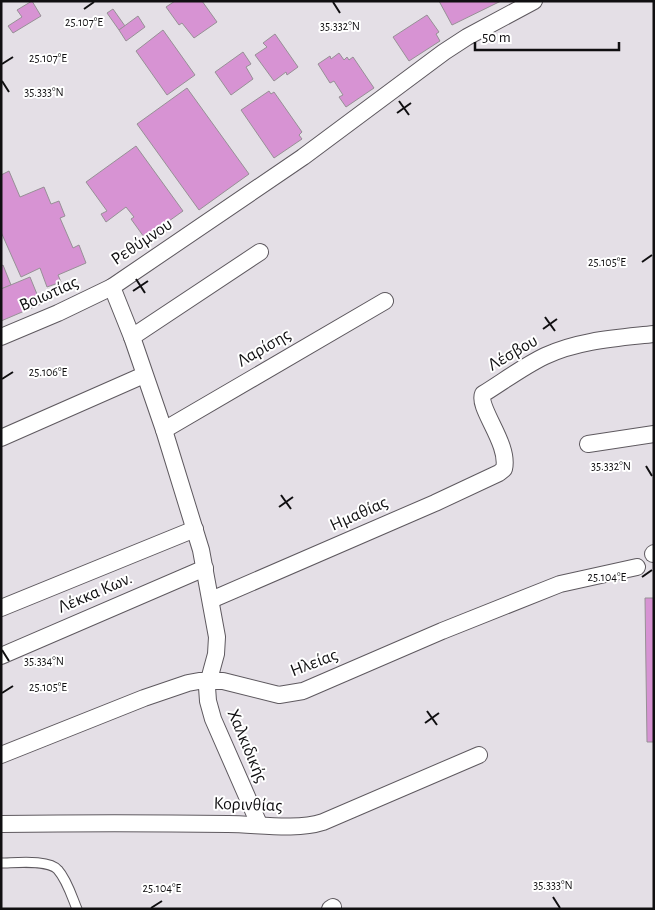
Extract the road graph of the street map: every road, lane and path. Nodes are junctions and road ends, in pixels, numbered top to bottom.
1 (534, 1) edge
2 (260, 252) dead end
3 (112, 287) junction
4 (385, 301) dead end
5 (654, 334) edge
6 (1, 336) edge
7 (132, 337) junction
8 (144, 375) junction
9 (164, 430) junction
10 (654, 434) edge
11 (1, 438) edge
12 (588, 444) dead end
13 (503, 450) joint
14 (195, 530) junction
15 (637, 567) dead end
16 (204, 568) junction
17 (211, 600) junction
18 (1, 608) edge
19 (1, 656) edge
20 (209, 681) junction
21 (1, 755) edge
22 (479, 755) dead end
23 (1, 824) edge
24 (259, 824) junction
25 (1, 863) edge
26 (77, 909) edge

1 - 3 street, Ρεθύμνου
2 - 7 street
3 - 6 street, Βοιωτίας
3 - 7 street, Ρεθύμνου
4 - 9 street, Λαρίσης
5 - 13 street, Λέσβου
7 - 8 street, Ρεθύμνου
8 - 9 street, Ρεθύμνου
8 - 11 street
9 - 14 street, Ρεθύμνου
10 - 12 street
13 - 17 street, Ημαθίας
14 - 16 street, Ρεθύμνου
14 - 18 street, Λέκκα Κων.
15 - 20 street, Ηλείας
16 - 17 street, Ρεθύμνου
16 - 19 street, Λέκκα Κων.
17 - 20 street, Ρεθύμνου
20 - 21 street, Ηλείας
20 - 24 street, Χαλκιδικής
22 - 24 street, Κορινθίας
23 - 24 street, Κορινθίας
25 - 26 lane

